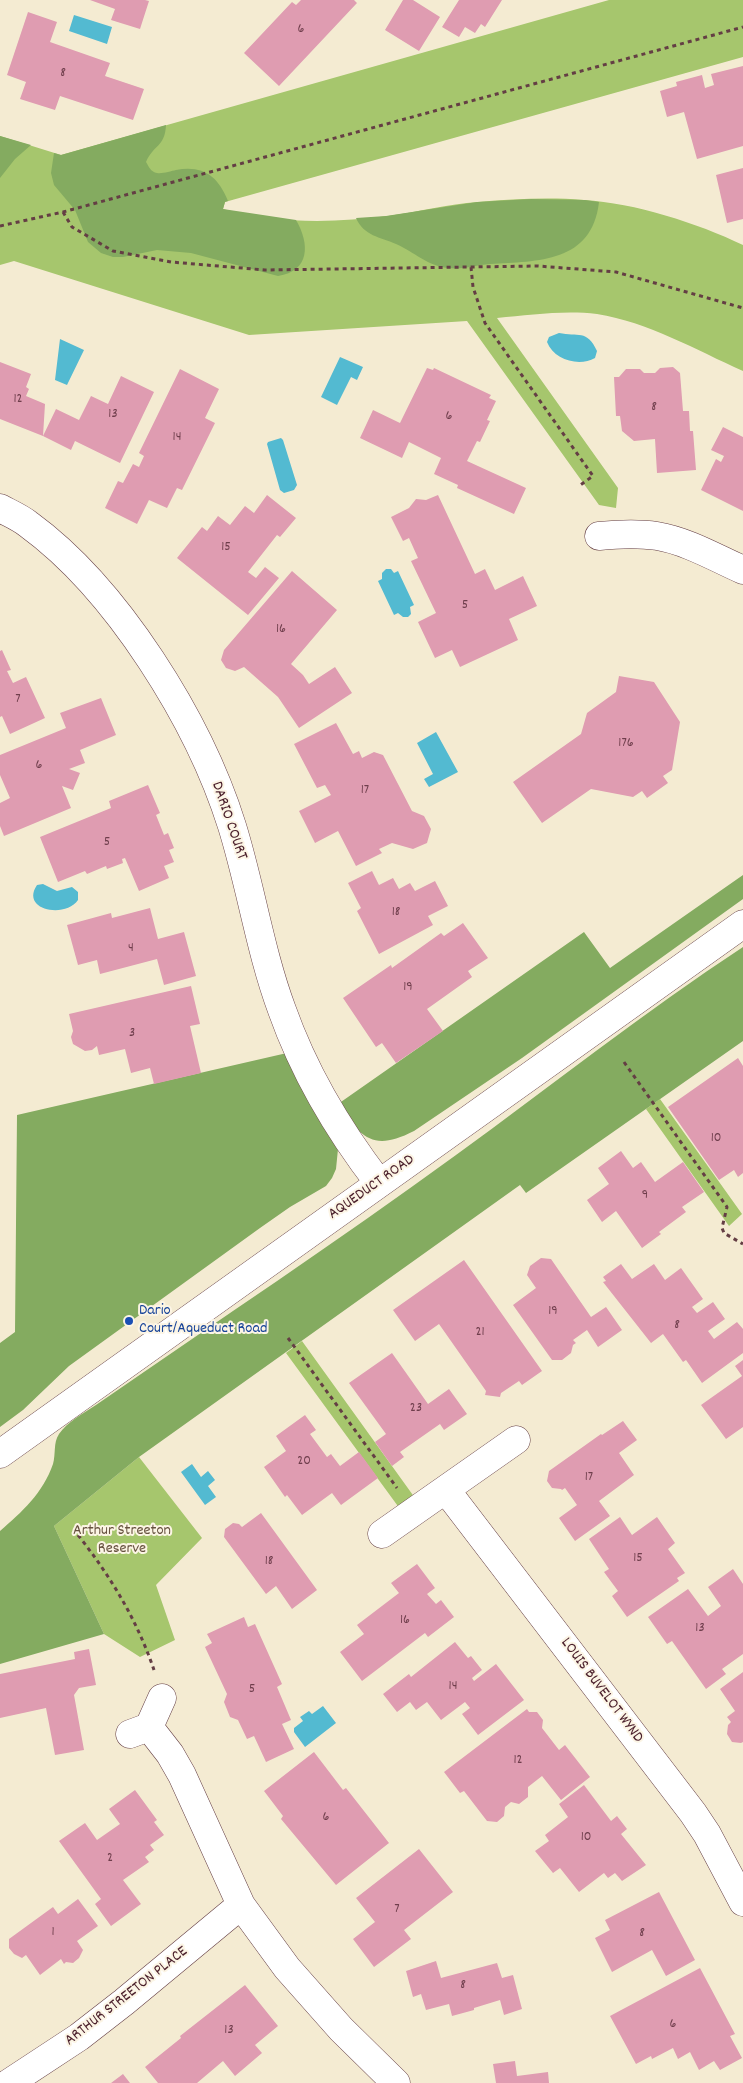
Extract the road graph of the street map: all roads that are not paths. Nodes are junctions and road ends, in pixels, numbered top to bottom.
1 (0, 508) edge
2 (599, 536) dead end
3 (743, 570) edge
4 (743, 924) edge
5 (380, 1183) junction
6 (516, 1440) dead end
7 (0, 1453) edge
8 (446, 1490) junction
9 (382, 1534) dead end
10 (162, 1698) road end
11 (743, 1902) edge
12 (241, 1906) junction
13 (9, 2083) edge
14 (396, 2083) edge

1 - 5 street, DARIO COURT
2 - 3 street
4 - 5 street, AQUEDUCT ROAD
5 - 7 street, AQUEDUCT ROAD
6 - 8 street
8 - 9 street
8 - 11 street, LOUIS BUVELOT WYND
10 - 12 street
12 - 13 street, ARTHUR STREETON PLACE
12 - 14 street

